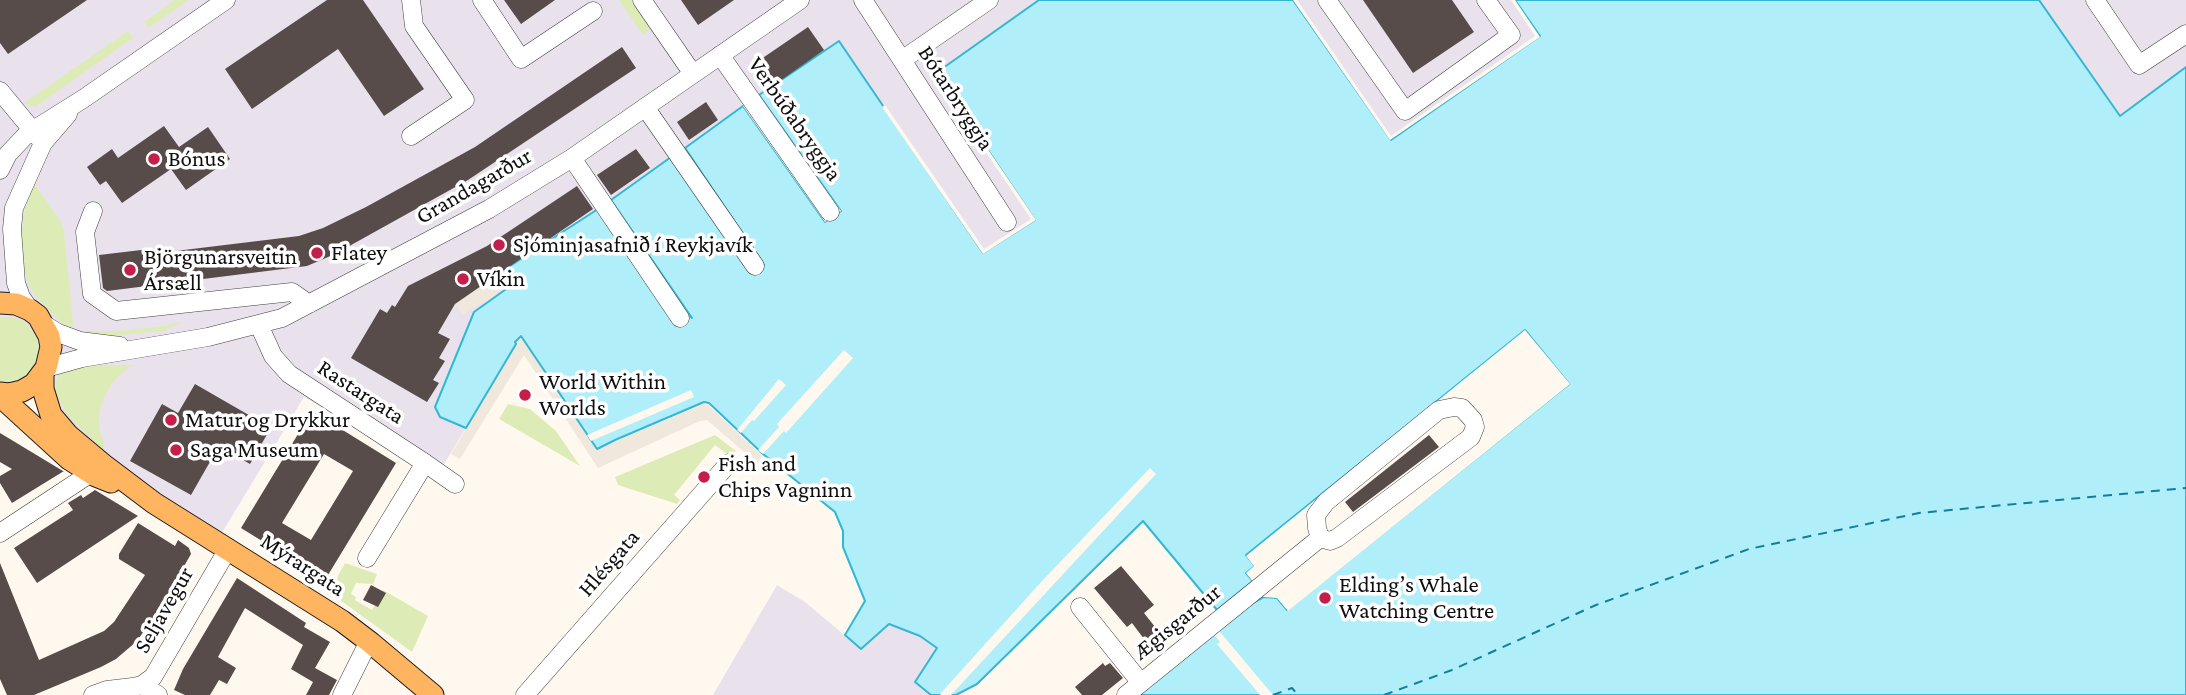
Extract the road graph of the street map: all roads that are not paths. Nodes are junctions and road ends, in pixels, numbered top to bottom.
1 (226, 0) edge
2 (411, 0) edge
3 (482, 0) edge
4 (642, 0) edge
5 (800, 0) edge
6 (863, 0) edge
7 (989, 0) edge
8 (1327, 0) edge
9 (1486, 0) edge
10 (2095, 0) edge
11 (593, 11) dead end
12 (2186, 34) edge
13 (720, 55) junction
14 (902, 60) junction
15 (693, 74) junction
16 (0, 91) edge
17 (645, 107) junction
18 (411, 136) dead end
19 (38, 137) junction
20 (572, 158) junction
21 (0, 170) edge
22 (93, 211) dead end
23 (830, 212) dead end
24 (1007, 222) dead end
25 (755, 266) dead end
26 (0, 303) edge
27 (309, 304) junction
28 (30, 310) junction
29 (680, 318) dead end
30 (45, 325) junction
31 (259, 326) junction
32 (141, 348) junction
33 (45, 371) junction
34 (0, 395) edge
35 (425, 463) junction
36 (729, 463) dead end
37 (91, 473) junction
38 (455, 484) dead end
39 (136, 491) junction
40 (0, 533) edge
41 (1320, 538) junction
42 (228, 549) junction
43 (367, 558) dead end
44 (1080, 607) dead end
45 (369, 641) junction
46 (1141, 683) junction
47 (142, 685) junction
48 (93, 695) edge
49 (158, 695) edge
50 (342, 695) edge
51 (433, 695) edge
52 (525, 695) edge
53 (1126, 695) edge

1 - 19 street
2 - 18 street
3 - 11 street
4 - 15 street
5 - 13 street, Grandagarður
6 - 14 street, Bótarbryggja
7 - 14 street
8 - 9 street
10 - 12 street
13 - 15 street, Grandagarður
13 - 23 street, Verbúðabryggja
14 - 24 street, Bótarbryggja
15 - 17 street, Grandagarður
16 - 19 street
17 - 20 street, Grandagarður
17 - 25 street
19 - 21 street
19 - 28 street
20 - 27 street, Grandagarður
20 - 29 street
22 - 27 street
26 - 28 main road
27 - 31 street, Grandagarður
28 - 30 main road
30 - 32 street, Grandagarður
30 - 33 main road, Mýrargata
31 - 32 street, Grandagarður
31 - 35 street, Rastargata
32 - 33 street, Grandagarður
33 - 34 main road
33 - 39 main road, Mýrargata
34 - 37 main road, Mýrargata
35 - 38 street, Rastargata
35 - 43 street
36 - 52 street, Hlésgata
37 - 39 main road, Mýrargata
37 - 40 street
39 - 42 main road, Mýrargata
41 - 41 street
41 - 46 street, Ægisgarður
42 - 45 main road, Mýrargata
42 - 47 street, Seljavegur
44 - 46 street
45 - 50 street
45 - 51 main road, Mýrargata
46 - 53 street, Ægisgarður
47 - 48 street, Seljavegur
47 - 49 street

